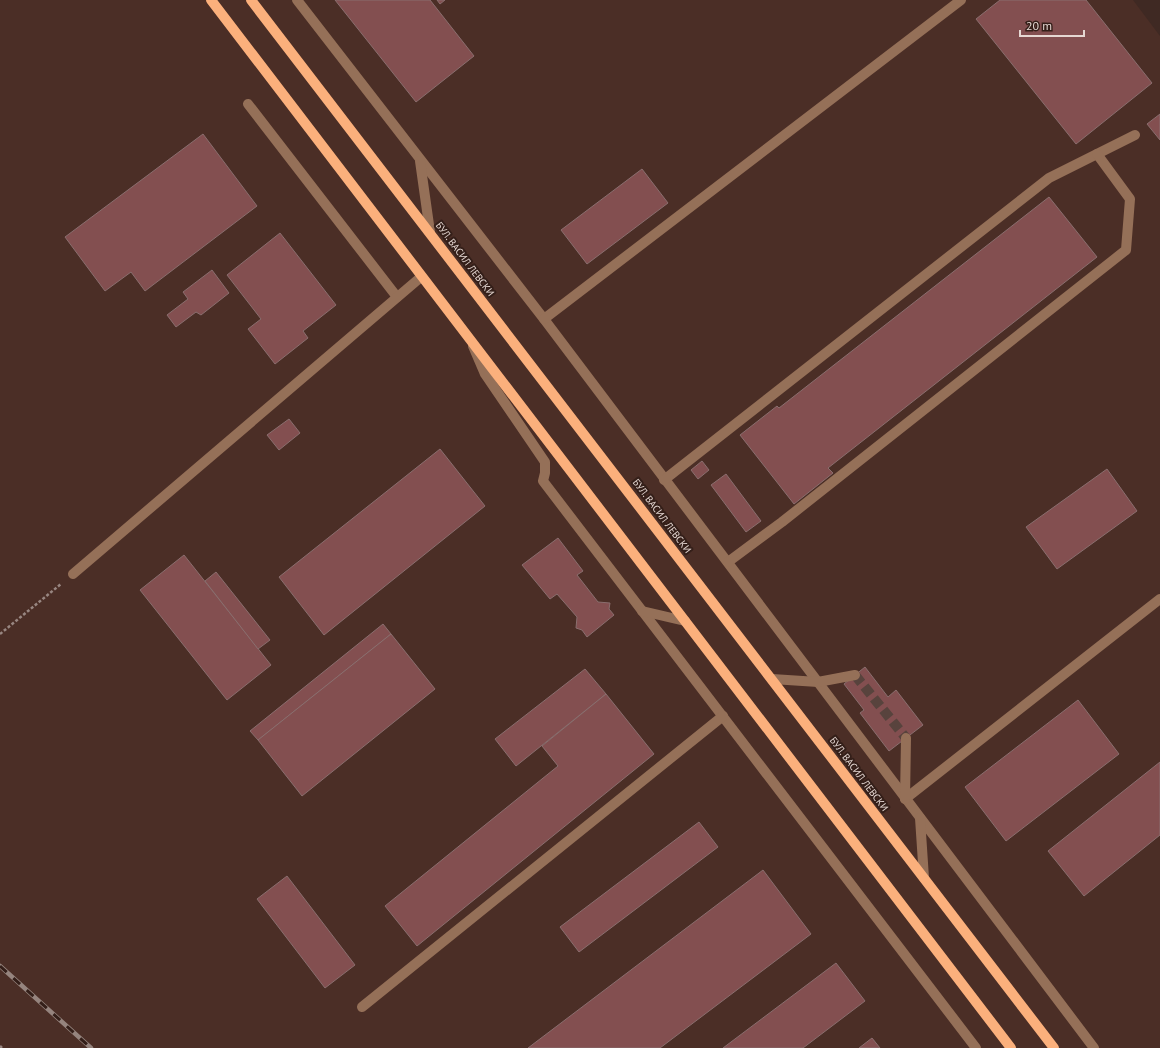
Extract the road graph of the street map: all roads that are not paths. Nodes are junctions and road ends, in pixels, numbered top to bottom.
1 (211, 0) edge
2 (250, 0) edge
3 (297, 0) edge
4 (961, 0) edge
5 (248, 104) dead end
6 (1135, 135) dead end
7 (1097, 154) junction
8 (419, 159) junction
9 (430, 232) junction
10 (421, 277) junction
11 (397, 297) junction
12 (544, 319) junction
13 (469, 337) junction
14 (664, 480) junction
15 (728, 562) junction
16 (73, 574) road end
17 (1160, 599) edge
18 (642, 611) junction
19 (684, 621) junction
20 (855, 675) dead end
21 (772, 679) junction
22 (818, 682) junction
23 (723, 716) junction
24 (906, 738) tunnel mouth
25 (905, 799) junction
26 (920, 818) junction
27 (924, 878) junction
28 (362, 1007) dead end
29 (976, 1048) edge
30 (1011, 1048) edge
31 (1054, 1048) edge
32 (1094, 1048) edge

1 - 10 main road
2 - 9 main road, БУЛ. ВАСИЛ ЛЕВСКИ
3 - 8 lane
4 - 12 lane
5 - 11 lane
6 - 7 lane
7 - 14 lane
7 - 15 lane
8 - 9 lane
8 - 12 lane
9 - 21 main road, БУЛ. ВАСИЛ ЛЕВСКИ
10 - 11 lane
10 - 13 main road
11 - 16 lane
12 - 14 lane
13 - 18 lane
13 - 19 main road
14 - 15 lane
15 - 22 lane
17 - 25 lane
18 - 19 lane
18 - 23 lane
19 - 30 main road
20 - 22 lane
21 - 22 lane
21 - 27 main road, БУЛ. ВАСИЛ ЛЕВСКИ
22 - 25 lane
23 - 28 lane
23 - 29 lane
24 - 25 lane
25 - 26 lane
26 - 27 lane
26 - 32 lane
27 - 31 main road, БУЛ. ВАСИЛ ЛЕВСКИ

